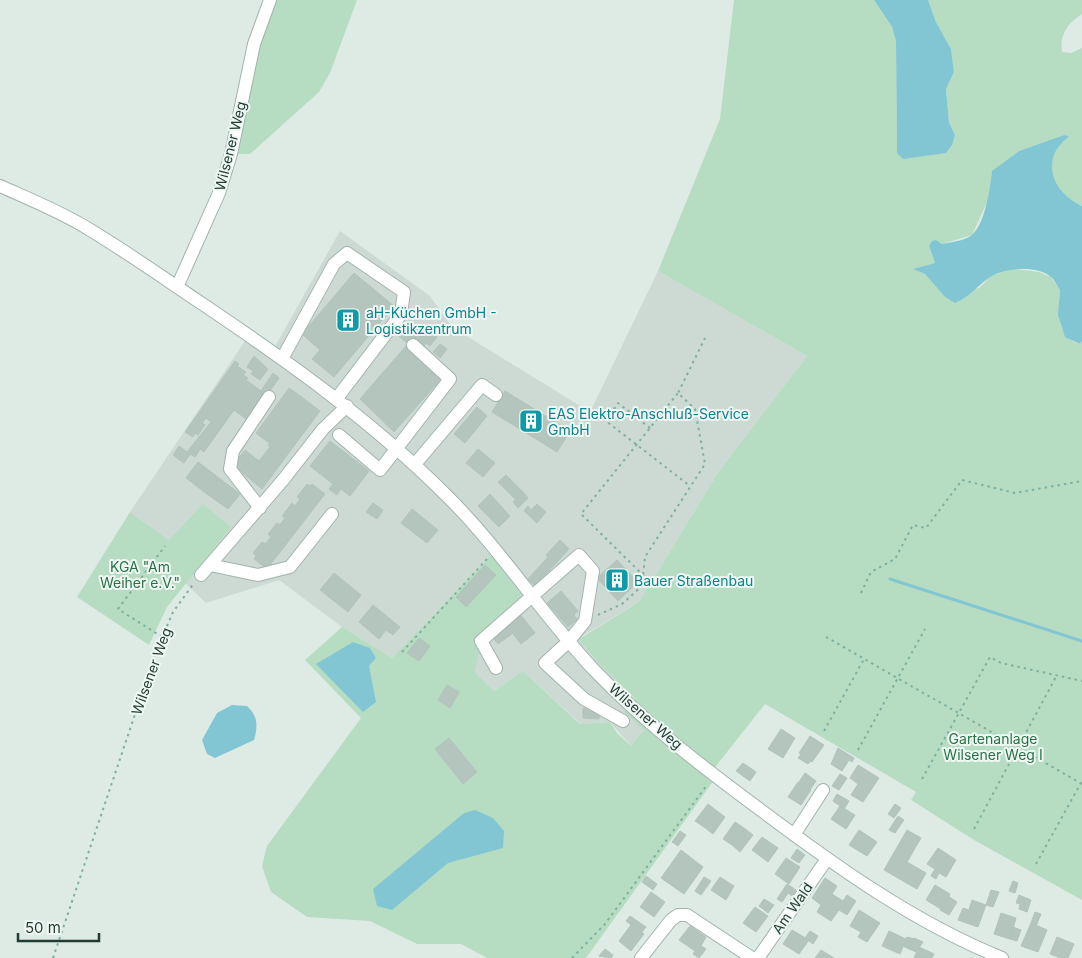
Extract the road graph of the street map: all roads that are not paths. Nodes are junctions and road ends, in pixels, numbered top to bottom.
1 (270, 0) edge
2 (0, 186) edge
3 (177, 287) junction
4 (414, 345) dead end
5 (283, 357) junction
6 (496, 395) dead end
7 (269, 397) dead end
8 (337, 398) junction
9 (347, 406) junction
10 (339, 435) dead end
11 (397, 448) junction
12 (415, 464) junction
13 (260, 508) junction
14 (332, 514) dead end
15 (210, 565) junction
16 (200, 575) road end
17 (531, 595) junction
18 (568, 642) junction
19 (496, 668) dead end
20 (623, 721) dead end
21 (823, 790) dead end
22 (794, 835) junction
23 (827, 859) junction
24 (642, 958) edge
25 (752, 958) edge
26 (758, 958) edge
27 (1002, 958) edge

1 - 3 street, Wilsener Weg
2 - 3 street, Wilsener Weg
3 - 5 street, Wilsener Weg
4 - 11 street
5 - 8 street, Wilsener Weg
5 - 8 street
6 - 12 street
7 - 13 street
8 - 9 street, Wilsener Weg
9 - 11 street, Wilsener Weg
9 - 13 street
10 - 11 street
11 - 12 street, Wilsener Weg
12 - 17 street, Wilsener Weg
13 - 15 street
14 - 15 street
15 - 16 street
17 - 18 street, Wilsener Weg
17 - 18 street
17 - 19 street
18 - 20 street
18 - 22 street, Wilsener Weg
21 - 22 street
22 - 23 street, Wilsener Weg
23 - 26 street, Am Wald
23 - 27 street, Wilsener Weg
24 - 25 street

